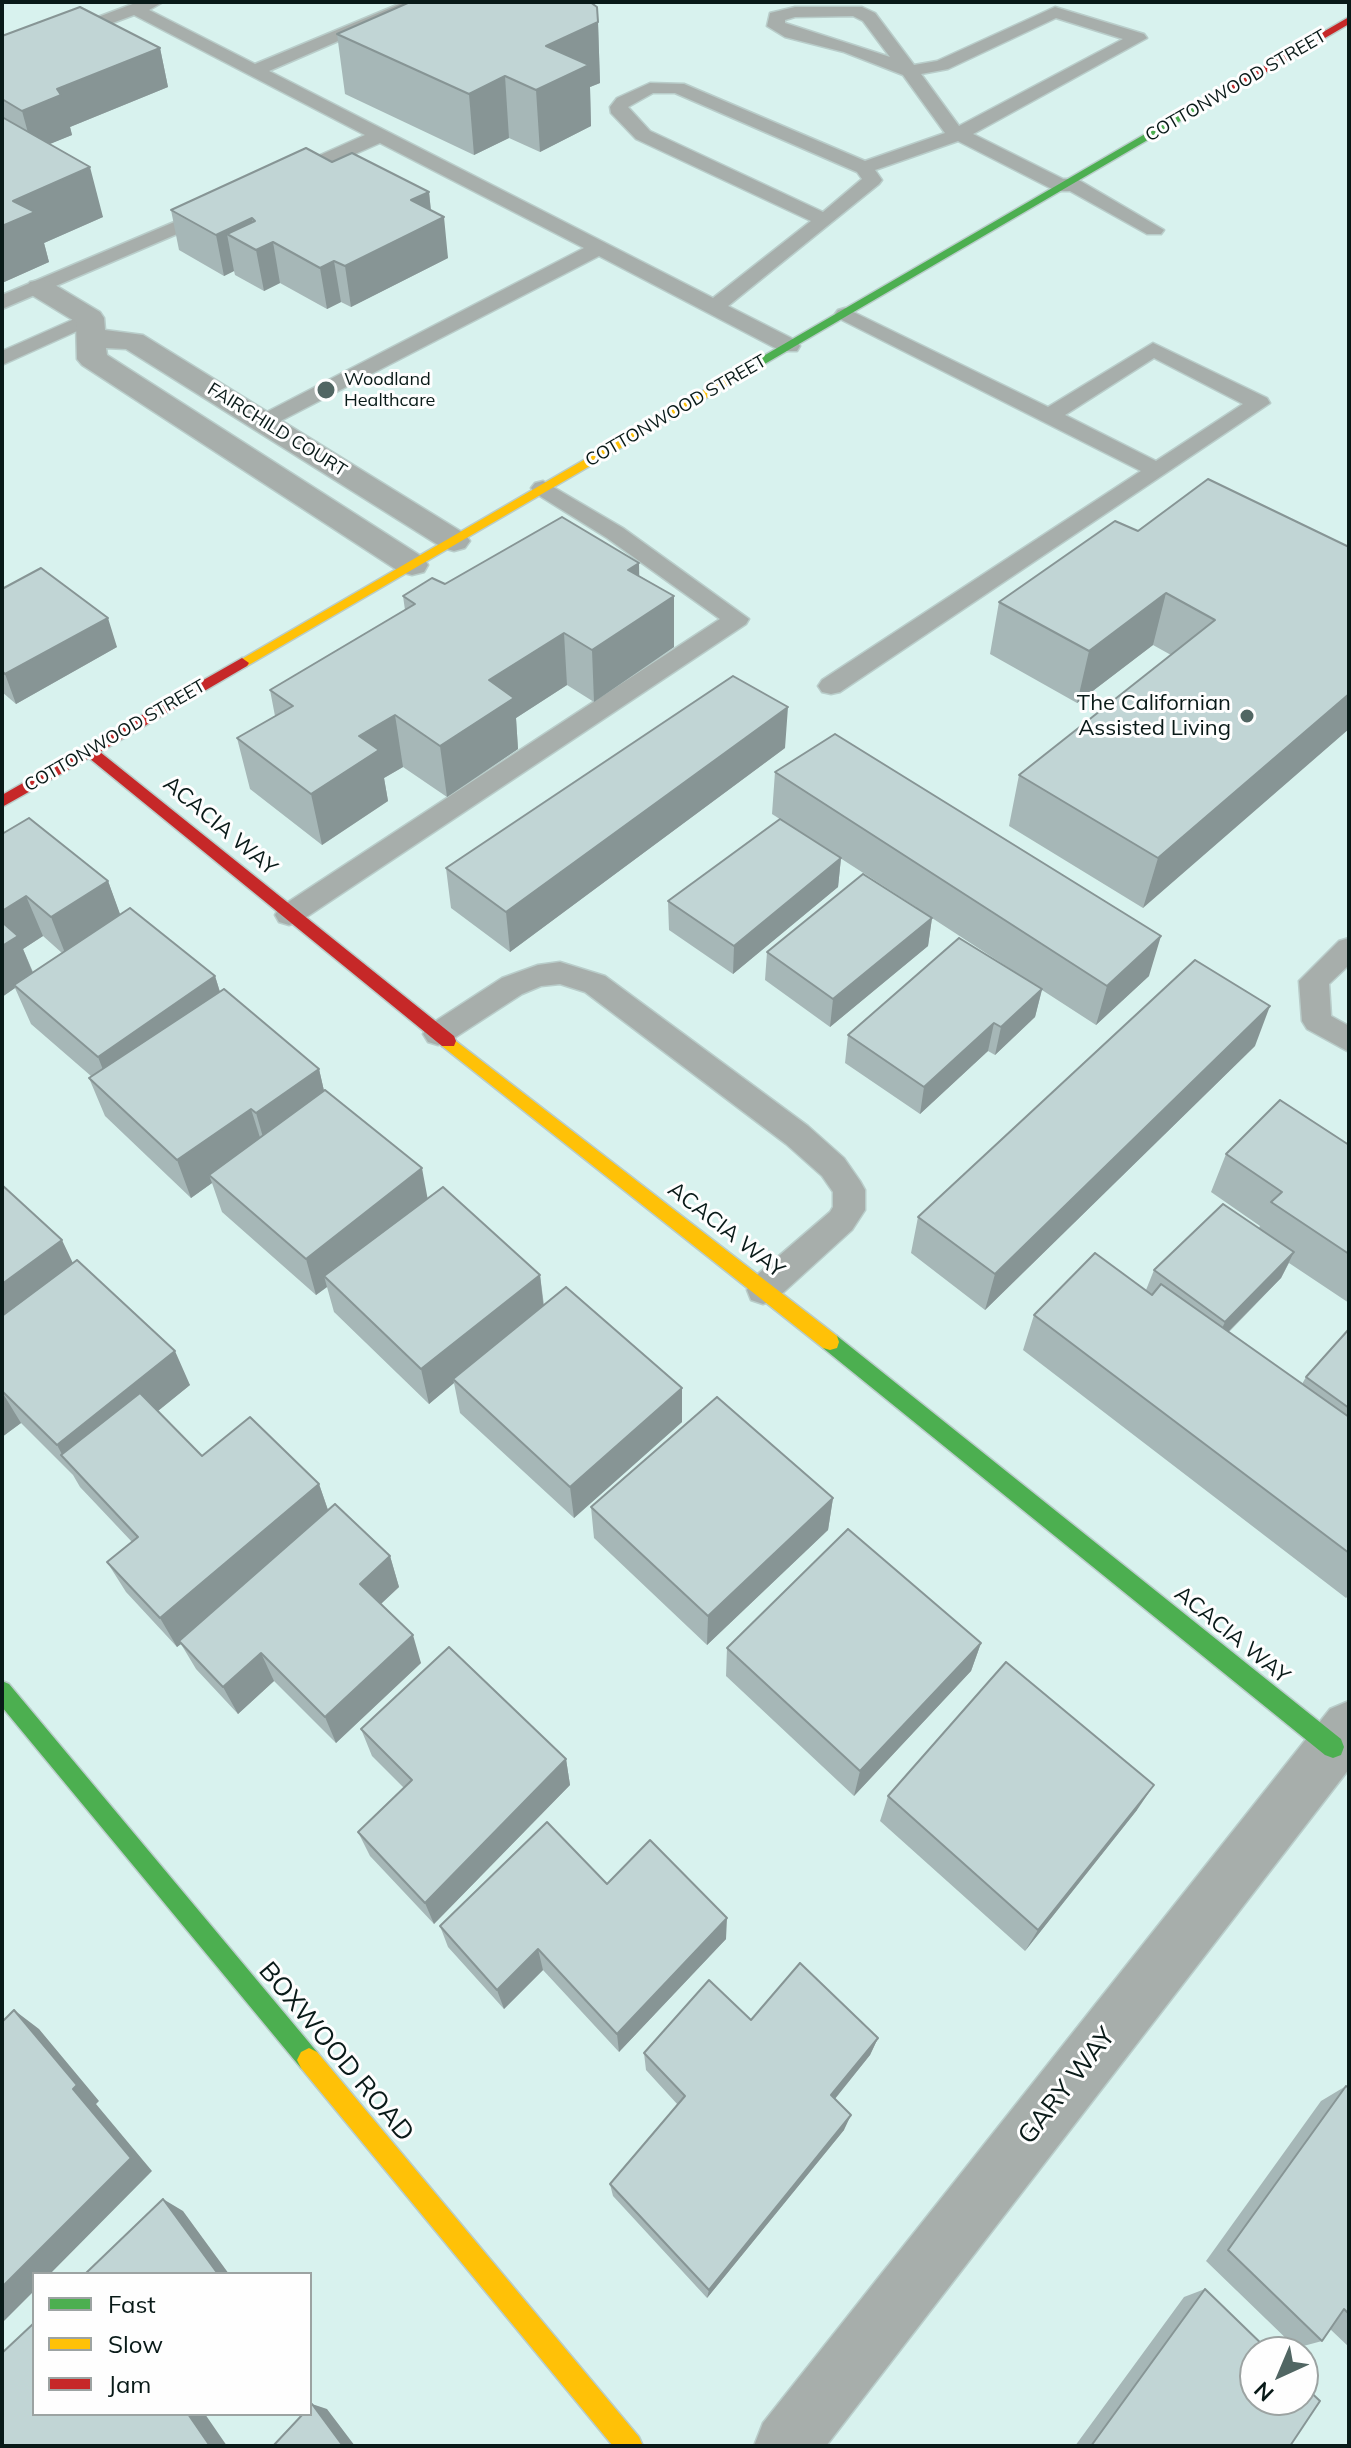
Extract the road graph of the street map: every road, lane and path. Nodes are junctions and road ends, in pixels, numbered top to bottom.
1 (154, 2) edge
2 (419, 2) edge
3 (135, 9) junction
4 (1349, 20) edge
5 (2, 59) edge
6 (254, 71) junction
7 (909, 71) junction
8 (959, 134) junction
9 (379, 136) junction
10 (864, 168) junction
11 (1067, 185) junction
12 (269, 186) edge
13 (232, 203) edge
14 (825, 220) junction
15 (1154, 230) dead end
16 (600, 248) junction
17 (40, 288) junction
18 (2, 303) edge
19 (715, 307) junction
20 (845, 314) junction
21 (91, 328) junction
22 (789, 346) junction
23 (2, 359) edge
24 (1050, 415) junction
25 (265, 422) junction
26 (1157, 470) junction
27 (543, 488) junction
28 (454, 541) junction
29 (412, 565) junction
30 (831, 686) dead end
31 (89, 751) junction
32 (2, 802) edge
33 (289, 915) junction
34 (1349, 948) edge
35 (438, 1034) junction
36 (1349, 1041) edge
37 (763, 1290) junction
38 (2, 1691) edge
39 (1341, 1737) edge
40 (630, 2446) edge
41 (786, 2446) edge

1 - 3 lane
2 - 6 lane
3 - 5 lane
3 - 6 lane
4 - 11 street, COTTONWOOD STREET
6 - 9 lane
7 - 7 lane
7 - 8 lane
7 - 8 lane
8 - 10 lane
8 - 11 lane
9 - 12 lane
9 - 16 lane
10 - 14 lane
10 - 14 lane
11 - 15 lane
11 - 20 street, COTTONWOOD STREET
13 - 17 lane
14 - 19 lane
16 - 19 lane
16 - 25 lane
17 - 18 lane
17 - 21 street, FAIRCHILD COURT
19 - 22 lane
20 - 22 street, COTTONWOOD STREET
20 - 24 lane
21 - 23 lane
21 - 25 street, FAIRCHILD COURT
21 - 29 street, FAIRCHILD COURT
22 - 27 street, COTTONWOOD STREET
24 - 26 lane
24 - 26 lane
25 - 28 street, FAIRCHILD COURT
26 - 30 lane
27 - 28 street, COTTONWOOD STREET
27 - 33 lane
28 - 29 street, COTTONWOOD STREET
29 - 31 street, COTTONWOOD STREET
31 - 32 street, COTTONWOOD STREET
31 - 33 street, ACACIA WAY
33 - 35 street, ACACIA WAY
34 - 36 lane
35 - 37 street, ACACIA WAY
35 - 37 lane
37 - 39 street, ACACIA WAY
38 - 40 street, BOXWOOD ROAD
39 - 41 street, GARY WAY

